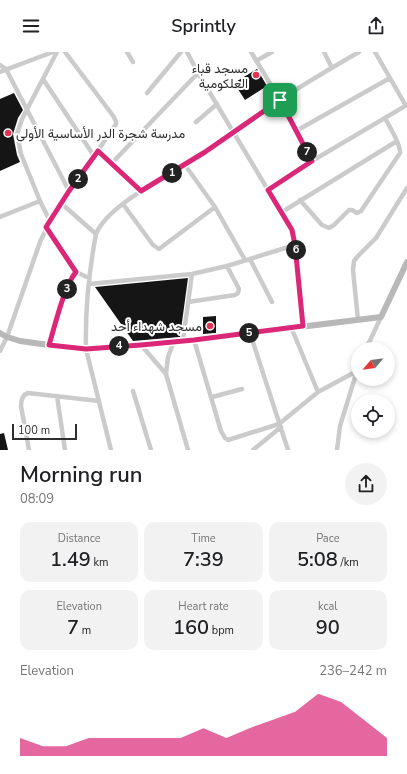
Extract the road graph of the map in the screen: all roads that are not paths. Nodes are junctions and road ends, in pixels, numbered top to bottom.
1 (53, 52) edge
2 (57, 52) edge
3 (65, 52) edge
4 (127, 52) edge
5 (181, 52) edge
6 (187, 52) edge
7 (251, 52) edge
8 (272, 52) edge
9 (324, 52) edge
10 (359, 52) edge
11 (375, 52) edge
12 (256, 61) junction
13 (133, 62) dead end
14 (0, 65) edge
15 (332, 68) junction
16 (6, 70) junction
17 (0, 72) edge
18 (198, 73) junction
19 (390, 78) junction
20 (43, 79) junction
21 (147, 94) dead end
22 (280, 100) junction
23 (217, 104) junction
24 (407, 105) edge
25 (26, 110) junction
26 (384, 118) junction
27 (196, 122) dead end
28 (234, 131) junction
29 (296, 131) junction
30 (397, 142) junction
31 (98, 151) junction
32 (94, 156) junction
33 (312, 161) junction
34 (112, 163) junction
35 (185, 165) junction
36 (407, 188) edge
37 (268, 190) junction
38 (69, 191) junction
39 (141, 191) junction
40 (300, 200) junction
41 (40, 202) junction
42 (62, 204) junction
43 (123, 204) junction
44 (215, 207) junction
45 (282, 212) junction
46 (0, 217) edge
47 (50, 221) junction
48 (46, 227) junction
49 (96, 234) junction
50 (295, 245) junction
51 (250, 259) junction
52 (245, 260) junction
53 (407, 262) edge
54 (227, 266) junction
55 (76, 272) junction
56 (192, 274) junction
57 (89, 281) junction
58 (188, 302) junction
59 (272, 302) dead end
60 (381, 317) junction
61 (358, 320) junction
62 (303, 326) junction
63 (290, 328) junction
64 (0, 333) edge
65 (250, 333) junction
66 (7, 337) junction
67 (183, 340) junction
68 (194, 340) junction
69 (174, 341) junction
70 (369, 342) edge
71 (49, 345) junction
72 (141, 345) junction
73 (86, 349) junction
74 (0, 351) edge
75 (166, 374) junction
76 (351, 374) edge
77 (353, 386) edge
78 (242, 389) dead end
79 (133, 392) dead end
80 (318, 392) junction
81 (57, 396) junction
82 (212, 397) junction
83 (99, 401) junction
84 (280, 425) junction
85 (261, 444) junction
86 (29, 450) edge
87 (65, 450) edge
88 (111, 450) edge
89 (152, 450) edge
90 (188, 450) edge
91 (253, 450) edge
92 (262, 450) edge
93 (288, 450) edge
94 (337, 450) edge

1 - 16 street
2 - 20 street
3 - 31 street
4 - 13 street
5 - 21 street
6 - 18 street
7 - 12 street
8 - 12 street
9 - 15 street
10 - 15 street
11 - 19 street
12 - 22 street
14 - 16 street
15 - 22 street
16 - 17 street
16 - 25 street
18 - 23 street
18 - 34 street
19 - 24 street
19 - 29 street
20 - 25 street
20 - 32 street
22 - 28 street
22 - 29 street
23 - 27 street
23 - 28 street
24 - 26 street
25 - 38 street
25 - 41 street
26 - 30 street
26 - 33 street
28 - 35 street
28 - 37 street
29 - 33 street
30 - 40 street
30 - 40 street
31 - 32 street
31 - 34 street
32 - 38 street
33 - 37 street
34 - 39 street
35 - 39 street
35 - 44 street
36 - 61 street
37 - 45 street
38 - 42 street
39 - 43 street
40 - 45 street
41 - 46 street
41 - 47 street
42 - 47 street
42 - 49 street
43 - 44 street
43 - 49 street
44 - 52 street
45 - 50 street
47 - 48 street
48 - 55 street
48 - 66 street
49 - 57 street
50 - 51 street
50 - 62 street
51 - 52 street
51 - 59 street
52 - 54 street
53 - 60 street
54 - 56 street
54 - 58 street
55 - 57 street
55 - 71 street
56 - 57 street
56 - 58 street
57 - 73 street
58 - 67 street
60 - 61 street
60 - 70 street
61 - 62 street
62 - 63 street
63 - 65 street
63 - 80 street
64 - 66 street
65 - 68 street
65 - 84 street
66 - 71 street
66 - 74 street
67 - 68 street
67 - 69 street
68 - 82 street
69 - 72 street
69 - 75 street
71 - 73 street
72 - 73 street
72 - 75 street
73 - 83 street
75 - 90 street
76 - 80 street
77 - 94 street
78 - 82 street
79 - 89 street
80 - 84 street
81 - 83 street
81 - 86 street
81 - 87 street
82 - 84 street
83 - 88 street
84 - 85 street
84 - 93 street
85 - 91 street
85 - 92 street

